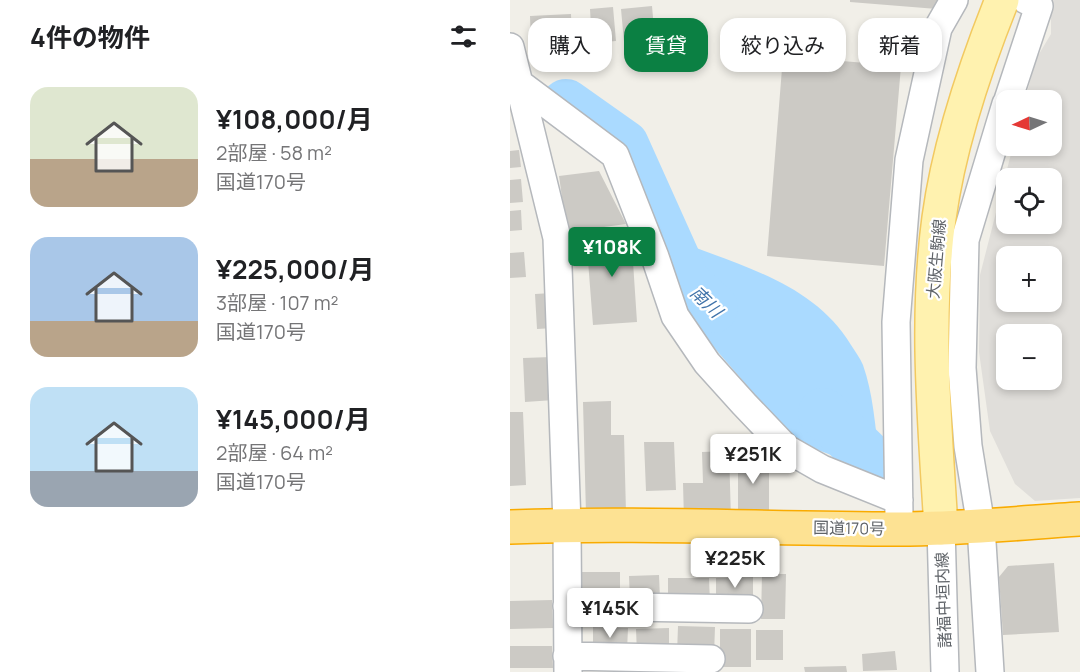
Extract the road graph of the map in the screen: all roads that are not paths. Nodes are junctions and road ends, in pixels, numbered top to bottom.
1 (954, 0) edge
2 (1002, 0) edge
3 (1026, 0) edge
4 (514, 67) edge
5 (1011, 90) edge
6 (996, 138) edge
7 (899, 514) junction
8 (1080, 519) edge
9 (567, 525) junction
10 (981, 526) junction
11 (510, 527) edge
12 (941, 528) junction
13 (567, 606) junction
14 (748, 609) dead end
15 (711, 659) dead end
16 (567, 664) edge
17 (945, 672) edge
18 (990, 672) edge

1 - 7 street
2 - 12 main road, 大阪生駒線
3 - 5 street
4 - 7 street
4 - 9 street
6 - 10 street
7 - 9 highway, 国道170号
7 - 12 highway, 国道170号
8 - 10 highway, 国道170号
9 - 11 highway, 国道170号
9 - 13 street
10 - 12 highway, 国道170号
10 - 18 street
12 - 17 street, 諸福中垣内線
13 - 14 street
13 - 16 street
15 - 16 street

